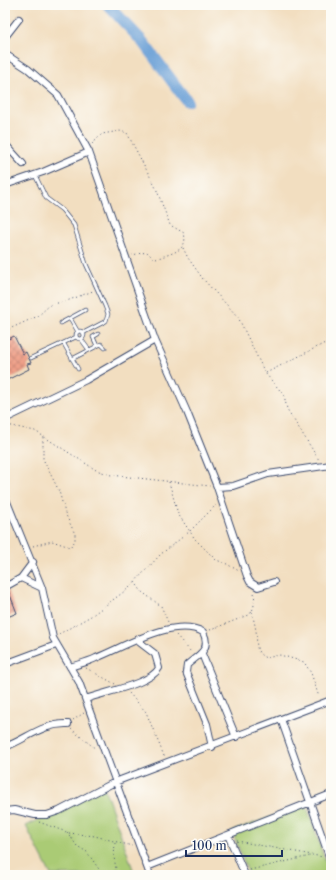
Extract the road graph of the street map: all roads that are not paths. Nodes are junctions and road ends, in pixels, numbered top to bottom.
1 (19, 19) dead end
2 (5, 37) edge
3 (5, 54) edge
4 (5, 144) edge
5 (89, 152) junction
6 (23, 164) dead end
7 (35, 175) junction
8 (5, 185) edge
9 (85, 310) dead end
10 (70, 318) junction
11 (61, 323) dead end
12 (78, 332) junction
13 (83, 333) junction
14 (98, 334) dead end
15 (76, 337) junction
16 (81, 339) junction
17 (155, 340) junction
18 (64, 344) junction
19 (97, 346) junction
20 (105, 348) dead end
21 (88, 350) junction
22 (31, 358) dead end
23 (72, 359) junction
24 (78, 369) dead end
25 (5, 419) edge
26 (331, 465) edge
27 (217, 487) junction
28 (5, 497) edge
29 (8, 510) edge
30 (33, 562) junction
31 (21, 578) junction
32 (274, 582) dead end
33 (5, 587) edge
34 (42, 588) junction
35 (138, 641) junction
36 (56, 645) junction
37 (202, 654) junction
38 (5, 664) edge
39 (70, 667) junction
40 (86, 699) junction
41 (331, 700) edge
42 (281, 719) junction
43 (68, 724) road end
44 (236, 737) junction
45 (5, 747) edge
46 (212, 747) junction
47 (115, 782) junction
48 (331, 794) edge
49 (310, 803) junction
50 (5, 811) edge
51 (229, 838) junction
52 (330, 860) edge
53 (147, 868) junction
54 (245, 873) edge
55 (150, 875) edge

1 - 2 street
3 - 5 street
4 - 6 street
5 - 7 street
5 - 17 street
7 - 8 street
7 - 13 lane
9 - 10 lane
10 - 11 lane
10 - 12 lane
12 - 13 lane
12 - 15 lane
13 - 16 lane
14 - 19 lane
15 - 16 lane
15 - 18 lane
16 - 21 lane
17 - 25 street
17 - 27 street
18 - 22 lane
18 - 23 lane
19 - 20 lane
19 - 21 lane
21 - 23 lane
23 - 24 lane
26 - 27 street
27 - 32 street
28 - 29 street
29 - 30 street
30 - 31 street
30 - 34 street
31 - 33 street
31 - 34 street
34 - 36 street
35 - 37 street
35 - 39 street
35 - 40 street
36 - 38 street
36 - 39 street
37 - 44 street
37 - 46 street
39 - 40 street
40 - 47 street
41 - 42 street
42 - 44 street
42 - 49 street
43 - 45 street
44 - 46 street
46 - 47 street
47 - 50 street
47 - 53 street
48 - 49 street
49 - 51 street
49 - 52 street
51 - 53 street
51 - 54 street
53 - 55 street

